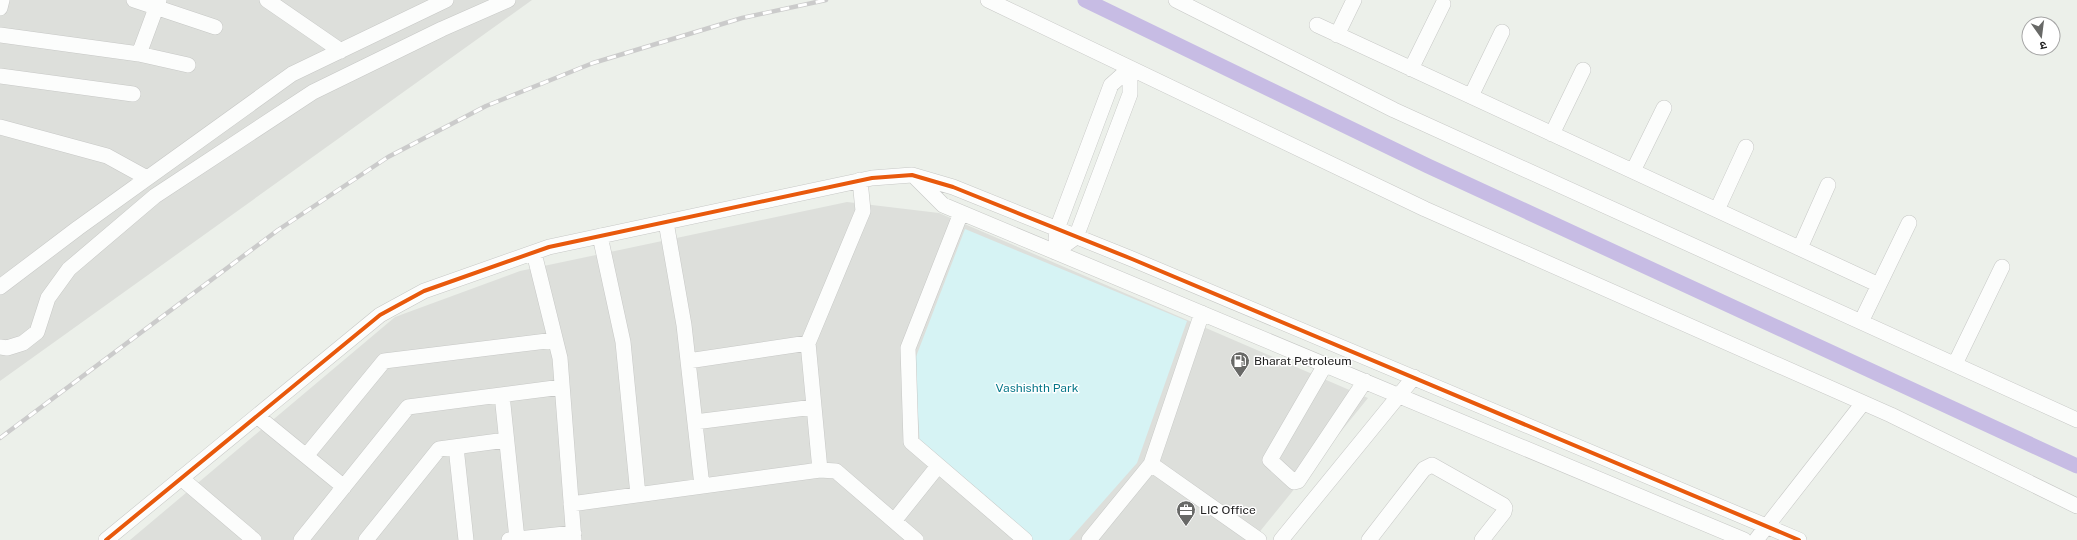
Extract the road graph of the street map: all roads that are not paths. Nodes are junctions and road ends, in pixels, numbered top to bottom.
1 (2, 0) edge
2 (134, 0) edge
3 (267, 0) edge
4 (446, 0) edge
5 (508, 0) edge
6 (988, 0) edge
7 (1176, 0) edge
8 (1354, 0) edge
9 (158, 3) edge
10 (1443, 4) dead end
11 (0, 8) edge
12 (1317, 25) dead end
13 (215, 27) dead end
14 (1502, 32) dead end
15 (1337, 34) junction
16 (0, 35) edge
17 (340, 50) junction
18 (139, 54) junction
19 (188, 65) dead end
20 (1130, 68) junction
21 (1411, 69) junction
22 (1583, 70) dead end
23 (0, 76) edge
24 (133, 94) dead end
25 (1471, 96) junction
26 (1664, 108) dead end
27 (0, 127) edge
28 (1552, 134) junction
29 (1746, 147) dead end
30 (1633, 171) junction
31 (912, 175) junction
32 (147, 178) junction
33 (860, 180) junction
34 (1828, 185) dead end
35 (1717, 210) junction
36 (961, 213) junction
37 (666, 222) junction
38 (1909, 223) dead end
39 (1057, 229) junction
40 (600, 236) junction
41 (1076, 237) junction
42 (1800, 248) junction
43 (1055, 252) junction
44 (534, 253) junction
45 (2002, 267) dead end
46 (1879, 285) junction
47 (0, 287) edge
48 (1202, 313) junction
49 (1861, 322) junction
50 (555, 340) junction
51 (808, 343) junction
52 (0, 348) edge
53 (688, 361) junction
54 (1325, 364) junction
55 (1955, 364) junction
56 (1414, 377) junction
57 (1365, 381) junction
58 (562, 387) junction
59 (502, 395) junction
60 (1399, 396) junction
61 (1863, 403) junction
62 (814, 407) junction
63 (257, 416) junction
64 (2077, 420) edge
65 (695, 422) junction
66 (506, 440) junction
67 (456, 446) junction
68 (306, 456) junction
69 (1151, 464) junction
70 (938, 466) junction
71 (820, 470) junction
72 (181, 478) junction
73 (702, 486) junction
74 (344, 487) junction
75 (638, 495) junction
76 (571, 504) junction
77 (2077, 506) edge
78 (894, 521) junction
79 (1767, 526) junction
80 (574, 536) edge
81 (106, 540) edge
82 (254, 540) edge
83 (301, 540) edge
84 (366, 540) edge
85 (466, 540) edge
86 (513, 540) edge
87 (916, 540) edge
88 (1025, 540) edge
89 (1089, 540) edge
90 (1259, 540) edge
91 (1281, 540) edge
92 (1369, 540) edge
93 (1482, 540) edge
94 (1744, 540) edge
95 (1756, 540) edge
96 (1799, 540) edge

1 - 11 street
2 - 9 street
3 - 17 street
4 - 17 street
5 - 52 street
6 - 20 street
7 - 49 street
8 - 15 street
9 - 13 street
9 - 18 street
10 - 21 street
12 - 15 street
14 - 25 street
15 - 21 street
16 - 18 street
17 - 32 street
18 - 19 street
20 - 39 street
20 - 41 street
20 - 61 street
21 - 25 street
22 - 28 street
23 - 24 street
25 - 28 street
26 - 30 street
27 - 32 street
28 - 30 street
29 - 35 street
30 - 35 street
31 - 33 street
31 - 36 street
31 - 39 street
32 - 47 street
33 - 37 street
33 - 51 street
34 - 42 street
35 - 42 street
36 - 43 street
36 - 70 street
37 - 40 street
37 - 53 street
38 - 46 street
39 - 41 street
39 - 43 street
40 - 44 street
40 - 75 street
41 - 43 street
41 - 56 street
42 - 46 street
43 - 48 street
44 - 50 street
44 - 63 street
45 - 55 street
46 - 49 street
48 - 54 street
48 - 69 street
49 - 55 street
50 - 58 street
50 - 68 street
51 - 53 street
51 - 62 street
53 - 65 street
54 - 57 street
54 - 57 street
55 - 64 street
56 - 60 street
56 - 79 street
57 - 60 street
58 - 59 street
58 - 76 street
59 - 66 street
59 - 74 street
60 - 91 street
60 - 94 street
61 - 77 street
61 - 79 street
62 - 65 street
62 - 71 street
63 - 68 street
63 - 72 street
65 - 73 street
66 - 67 street
66 - 86 street
67 - 84 street
67 - 85 street
68 - 74 street
69 - 89 street
69 - 90 street
70 - 78 street
70 - 88 street
71 - 73 street
71 - 78 street
72 - 81 street
72 - 82 street
73 - 75 street
74 - 83 street
75 - 76 street
76 - 80 street
78 - 87 street
79 - 95 street
79 - 96 street
80 - 86 street
92 - 93 street

